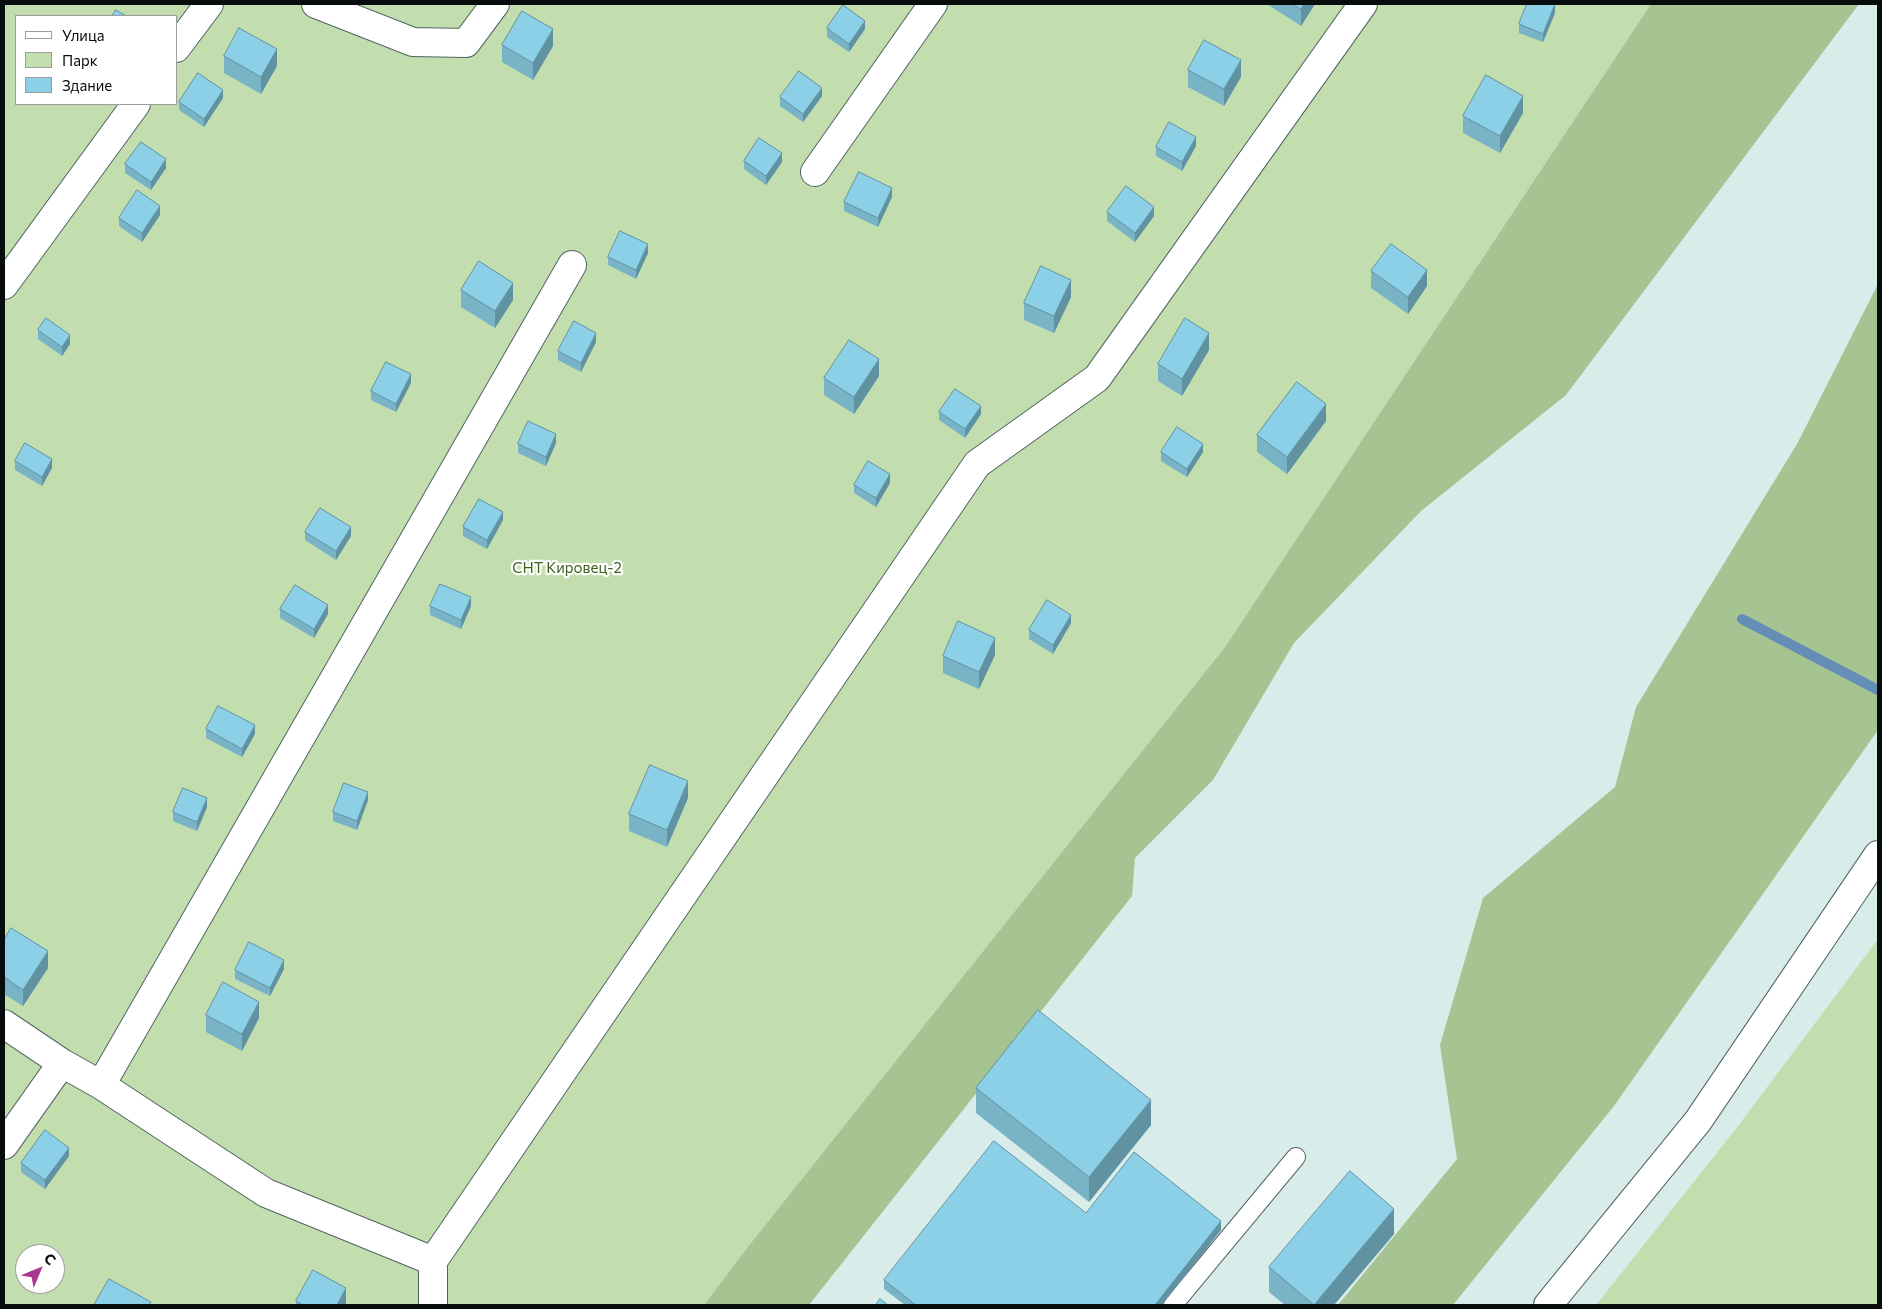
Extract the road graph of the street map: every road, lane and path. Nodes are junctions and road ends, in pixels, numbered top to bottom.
1 (209, 4) edge
2 (316, 4) edge
3 (496, 4) edge
4 (933, 4) edge
5 (1363, 4) edge
6 (178, 45) edge
7 (135, 105) edge
8 (815, 172) dead end
9 (572, 266) dead end
10 (4, 285) edge
11 (1878, 855) edge
12 (4, 1024) edge
13 (62, 1063) junction
14 (101, 1085) junction
15 (4, 1145) edge
16 (1296, 1157) dead end
17 (433, 1261) junction
18 (433, 1305) edge
19 (1173, 1305) edge
20 (1548, 1305) edge

1 - 6 street
2 - 3 street
4 - 8 street
5 - 17 street
7 - 10 street
9 - 14 street
11 - 20 street
12 - 13 street
13 - 14 street
13 - 15 street
14 - 17 street
16 - 19 lane
17 - 18 street

